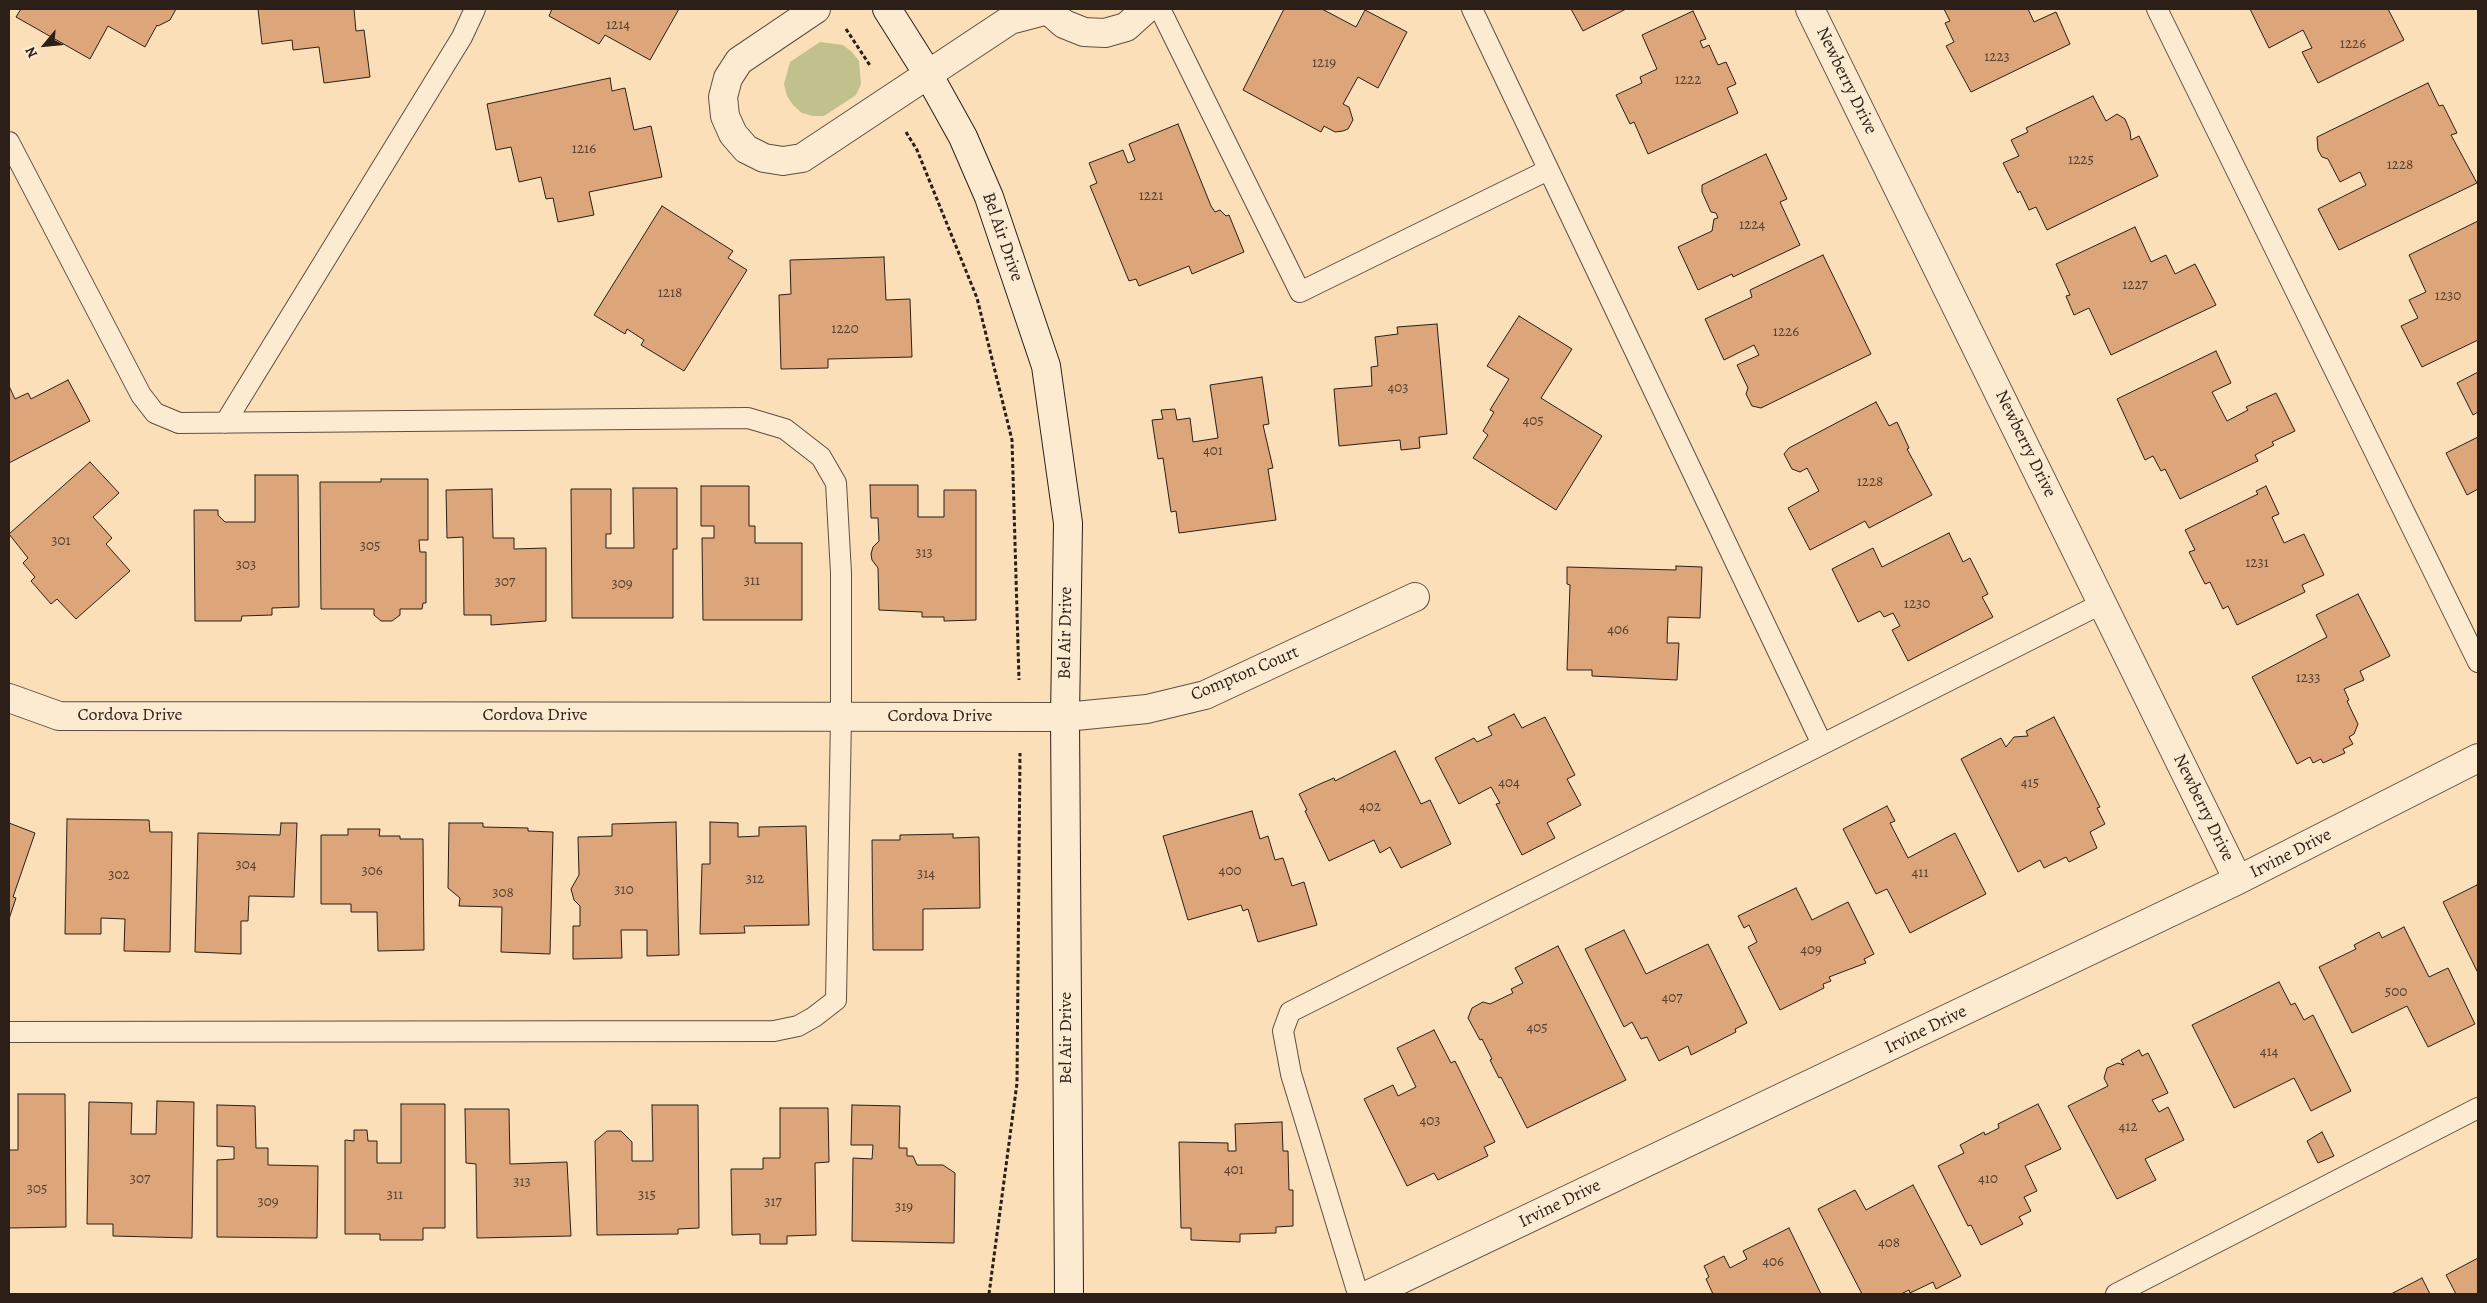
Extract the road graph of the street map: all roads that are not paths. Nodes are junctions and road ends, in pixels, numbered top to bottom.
1 (475, 9) edge
2 (816, 9) edge
3 (887, 9) edge
4 (1146, 9) edge
5 (1160, 9) edge
6 (1472, 9) edge
7 (1810, 9) edge
8 (2157, 9) edge
9 (928, 74) junction
10 (9, 142) edge
11 (1548, 170) junction
12 (226, 423) junction
13 (1415, 597) dead end
14 (2103, 603) junction
15 (2478, 662) edge
16 (9, 698) edge
17 (841, 717) junction
18 (1065, 717) junction
19 (1822, 744) junction
20 (2478, 758) edge
21 (2238, 880) junction
22 (9, 1032) edge
23 (2478, 1108) edge
24 (1069, 1294) edge
25 (1358, 1294) edge
26 (1370, 1294) edge
27 (2116, 1294) edge

1 - 12 lane
2 - 9 street
3 - 9 street, Bel Air Drive
4 - 9 street
5 - 11 lane
6 - 11 lane
7 - 14 street, Newberry Drive
8 - 15 lane
9 - 18 street, Bel Air Drive
10 - 12 lane
11 - 19 lane
12 - 17 lane
13 - 18 street, Compton Court
14 - 19 lane
14 - 21 street, Newberry Drive
16 - 17 street, Cordova Drive
17 - 18 street, Cordova Drive
17 - 22 lane
18 - 24 street, Bel Air Drive
19 - 25 lane
20 - 21 street, Irvine Drive
21 - 26 street, Irvine Drive
23 - 27 lane

